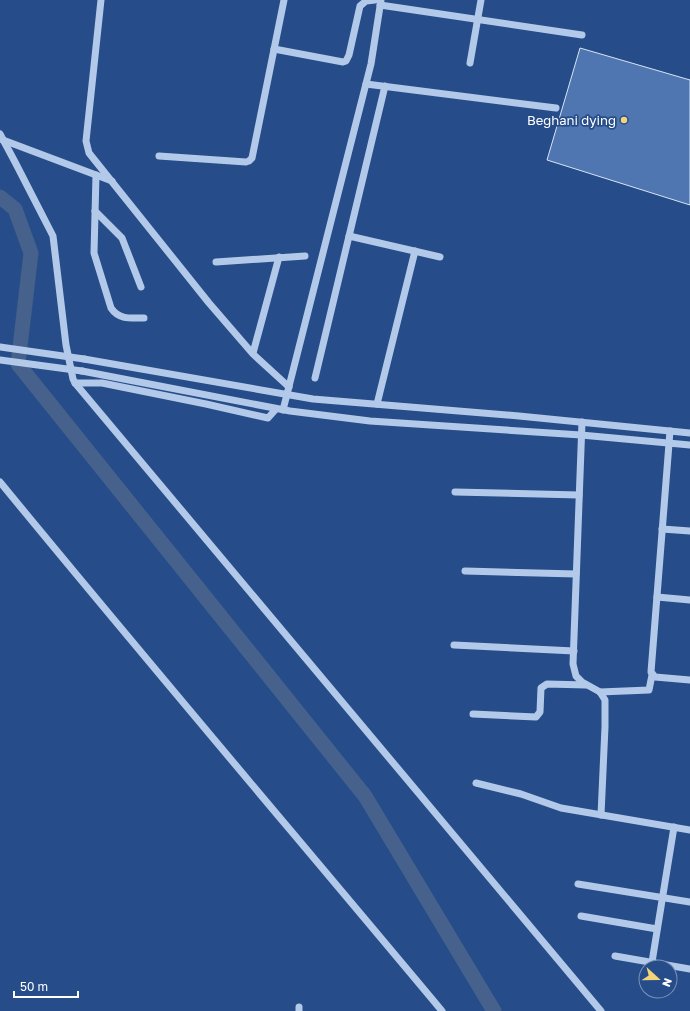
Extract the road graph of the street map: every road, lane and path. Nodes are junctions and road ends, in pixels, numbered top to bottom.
1 (101, 0) edge
2 (284, 0) edge
3 (481, 0) edge
4 (379, 2) edge
5 (478, 19) junction
6 (582, 34) dead end
7 (274, 49) junction
8 (470, 63) dead end
9 (366, 84) junction
10 (384, 86) junction
11 (556, 108) dead end
12 (2, 137) edge
13 (159, 156) dead end
14 (96, 175) junction
15 (112, 181) junction
16 (95, 211) junction
17 (349, 236) junction
18 (415, 251) junction
19 (305, 256) dead end
20 (279, 257) junction
21 (440, 257) dead end
22 (216, 262) dead end
23 (141, 286) dead end
24 (144, 318) dead end
25 (0, 347) edge
26 (253, 353) junction
27 (0, 360) edge
28 (315, 378) dead end
29 (75, 383) junction
30 (289, 391) junction
31 (377, 404) junction
32 (280, 410) junction
33 (582, 422) junction
34 (670, 431) junction
35 (690, 433) edge
36 (581, 435) junction
37 (669, 443) junction
38 (690, 445) edge
39 (0, 482) edge
40 (455, 492) dead end
41 (579, 495) junction
42 (662, 529) junction
43 (690, 531) edge
44 (465, 571) dead end
45 (576, 574) junction
46 (657, 597) junction
47 (690, 600) edge
48 (454, 645) dead end
49 (574, 651) junction
50 (652, 675) junction
51 (690, 680) edge
52 (588, 685) junction
53 (600, 692) junction
54 (474, 714) dead end
55 (476, 784) dead end
56 (601, 816) junction
57 (674, 827) junction
58 (690, 830) edge
59 (578, 884) dead end
60 (661, 898) junction
61 (690, 902) edge
62 (580, 916) dead end
63 (657, 929) junction
64 (615, 956) dead end
65 (652, 959) edge
66 (638, 960) edge
67 (678, 967) edge
68 (690, 969) edge
69 (442, 1011) edge
70 (601, 1011) edge

1 - 15 street
2 - 7 street
3 - 5 street
4 - 5 street
4 - 7 street
4 - 9 street
5 - 6 street
5 - 8 street
7 - 13 street
9 - 10 street
9 - 30 street
10 - 11 street
10 - 17 street
12 - 14 street
12 - 29 street
14 - 15 street
14 - 16 street
15 - 26 street
16 - 23 street
16 - 24 street
17 - 18 street
17 - 28 street
18 - 21 street
18 - 31 street
19 - 20 street
20 - 22 street
20 - 26 street
25 - 30 street, bridge
26 - 30 street
27 - 32 street, bridge
29 - 32 street
29 - 70 street
30 - 31 street
30 - 32 street
31 - 33 street
32 - 36 street
33 - 34 street
33 - 36 street
34 - 35 street
34 - 37 street
36 - 37 street
36 - 41 street
37 - 38 street
37 - 42 street
39 - 69 street
40 - 41 street
41 - 45 street
42 - 43 street
42 - 46 street
44 - 45 street
45 - 49 street
46 - 47 street
46 - 50 street
48 - 49 street
49 - 52 street
50 - 51 street
50 - 53 street
52 - 53 street
52 - 54 street
53 - 56 street
55 - 56 street
56 - 57 street
57 - 58 street
57 - 60 street
59 - 60 street
60 - 61 street
60 - 63 street
62 - 63 street
63 - 65 street
64 - 66 street
67 - 68 street

